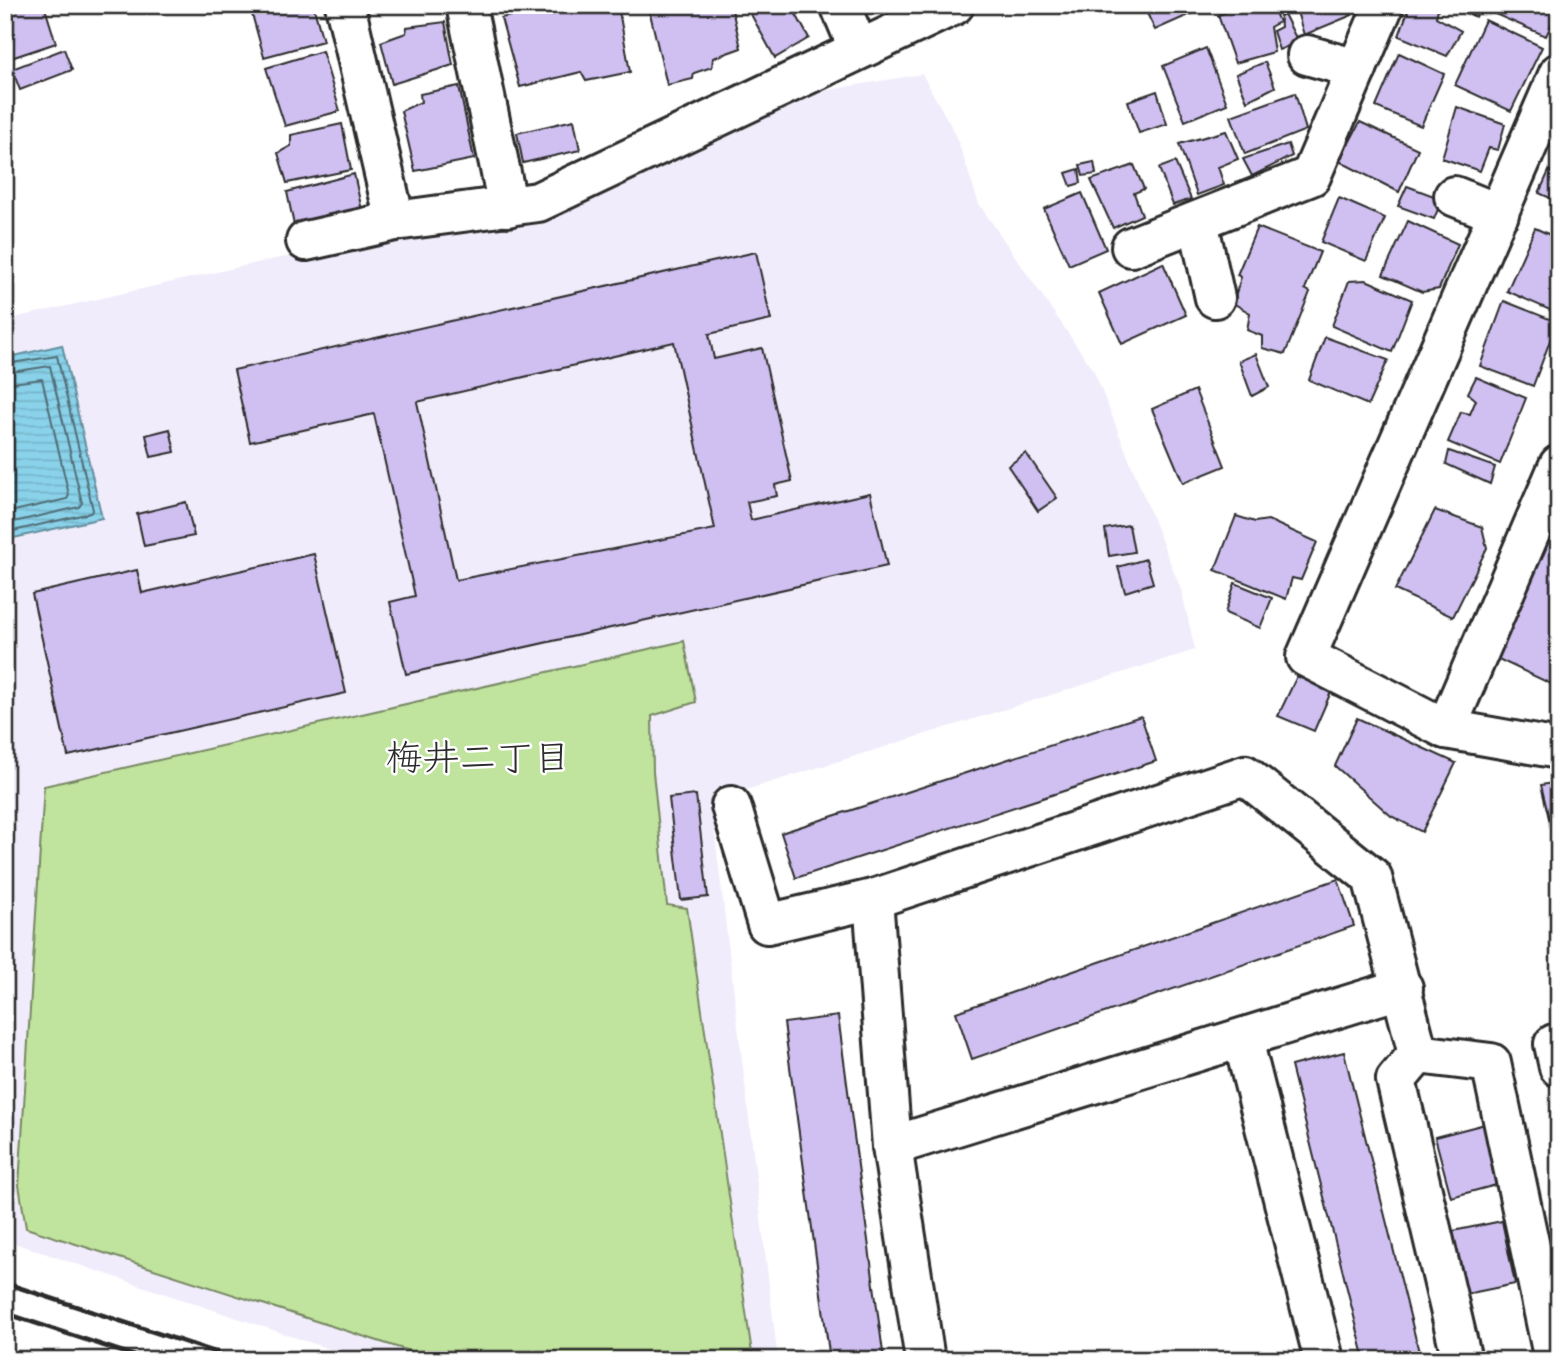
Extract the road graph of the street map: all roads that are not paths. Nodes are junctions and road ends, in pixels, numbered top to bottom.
1 (345, 5) edge
2 (466, 5) edge
3 (840, 5) edge
4 (954, 5) edge
5 (1384, 5) edge
6 (858, 48) junction
7 (1307, 55) dead end
8 (1357, 69) junction
9 (1559, 73) edge
10 (1454, 196) dead end
11 (508, 207) junction
12 (1499, 215) junction
13 (395, 221) junction
14 (1198, 221) junction
15 (306, 241) dead end
16 (1131, 247) dead end
17 (1215, 298) dead end
18 (1559, 465) edge
19 (1447, 729) junction
20 (1559, 750) edge
21 (731, 806) dead end
22 (873, 899) junction
23 (1402, 988) junction
24 (1243, 1040) junction
25 (1418, 1054) junction
26 (892, 1146) junction
27 (925, 1360) edge
28 (1324, 1360) edge
29 (1462, 1360) edge
30 (1554, 1360) edge

1 - 13 street
2 - 11 street
3 - 6 street
4 - 6 street
5 - 8 street
6 - 11 street
7 - 8 street
8 - 14 street
9 - 12 street
10 - 12 street
11 - 13 street
12 - 19 street
13 - 15 street
14 - 16 street
14 - 17 street
18 - 19 street
19 - 20 street
21 - 22 street
22 - 23 street
22 - 26 street
23 - 24 street
23 - 25 street
24 - 26 street
24 - 28 street
25 - 29 street
25 - 30 street
26 - 27 street

